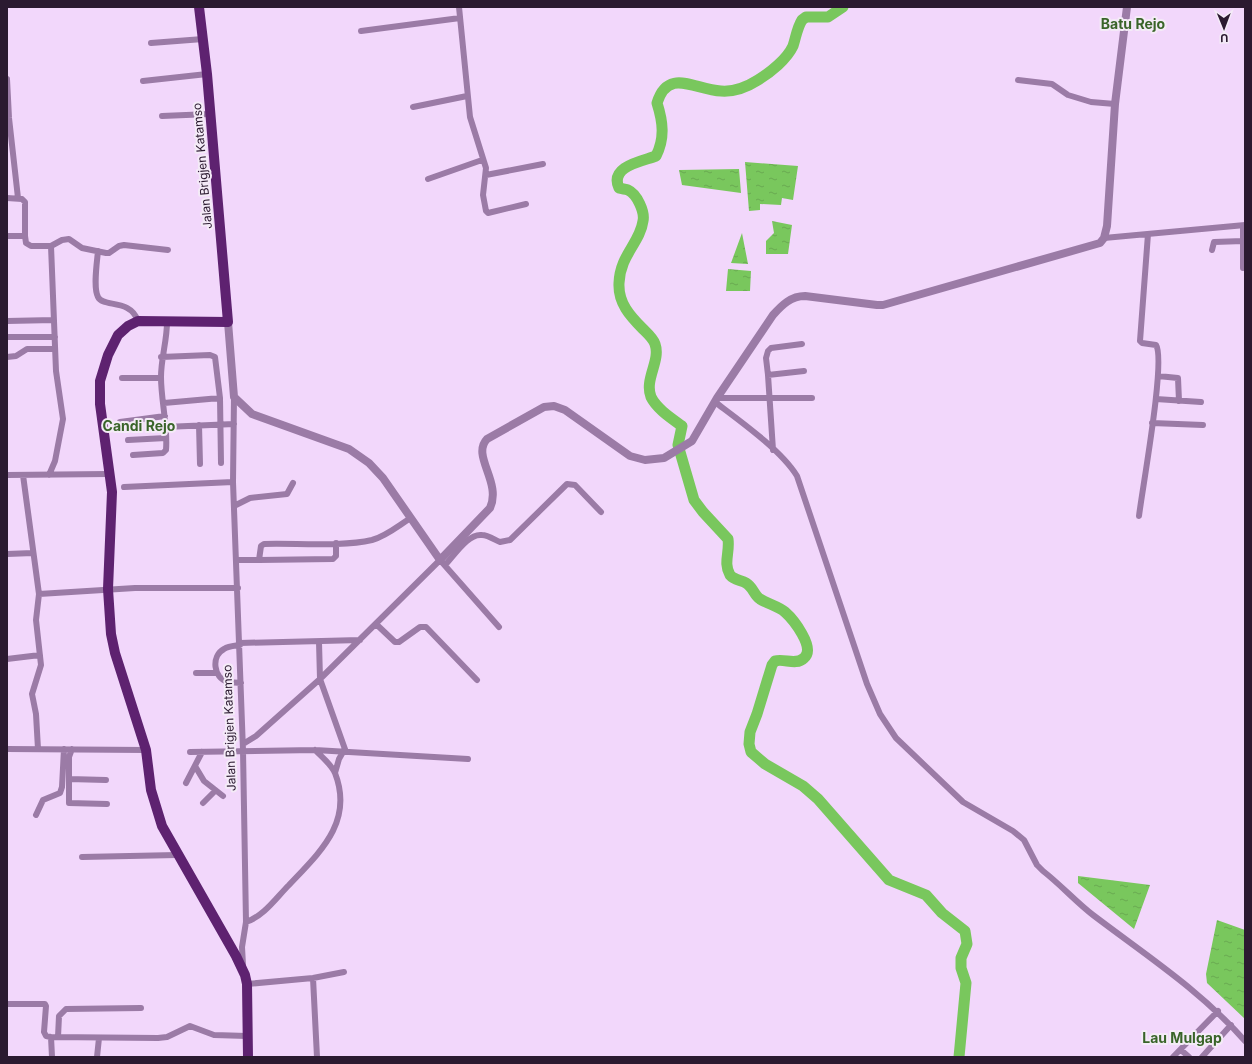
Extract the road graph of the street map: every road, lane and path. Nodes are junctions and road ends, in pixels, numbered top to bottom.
1 (199, 7) edge
2 (458, 7) edge
3 (1128, 7) edge
4 (460, 18) junction
5 (361, 31) dead end
6 (203, 40) junction
7 (151, 43) dead end
8 (207, 74) junction
9 (7, 79) edge
10 (1018, 80) dead end
11 (143, 82) dead end
12 (467, 96) junction
13 (1115, 104) junction
14 (413, 108) dead end
15 (210, 114) junction
16 (162, 116) dead end
17 (482, 160) junction
18 (543, 164) dead end
19 (486, 175) junction
20 (428, 179) dead end
21 (7, 198) edge
22 (18, 198) junction
23 (526, 204) dead end
24 (1244, 226) edge
25 (1148, 234) junction
26 (7, 236) edge
27 (25, 236) junction
28 (1104, 238) junction
29 (1243, 240) junction
30 (51, 246) junction
31 (168, 250) dead end
32 (1212, 250) dead end
33 (98, 251) junction
34 (1243, 268) dead end
35 (54, 320) junction
36 (7, 321) edge
37 (138, 321) junction
38 (167, 322) junction
39 (228, 322) junction
40 (7, 337) edge
41 (54, 337) junction
42 (802, 344) dead end
43 (55, 349) junction
44 (7, 357) edge
45 (162, 357) junction
46 (804, 371) dead end
47 (768, 375) junction
48 (1158, 376) junction
49 (122, 378) dead end
50 (161, 378) junction
51 (220, 398) junction
52 (234, 398) junction
53 (770, 398) junction
54 (812, 398) dead end
55 (1156, 399) junction
56 (716, 400) junction
57 (1179, 401) junction
58 (1201, 402) dead end
59 (164, 403) junction
60 (165, 416) junction
61 (120, 422) dead end
62 (1152, 423) junction
63 (221, 424) junction
64 (234, 424) junction
65 (199, 425) junction
66 (1203, 425) dead end
67 (165, 427) junction
68 (166, 438) junction
69 (128, 440) dead end
70 (773, 450) junction
71 (133, 456) dead end
72 (221, 463) dead end
73 (200, 464) dead end
74 (108, 474) junction
75 (7, 475) edge
76 (23, 475) junction
77 (49, 475) junction
78 (234, 482) junction
79 (293, 483) dead end
80 (124, 487) dead end
81 (234, 506) junction
82 (602, 512) dead end
83 (1138, 516) dead end
84 (410, 518) junction
85 (336, 543) junction
86 (33, 553) junction
87 (7, 554) edge
88 (236, 560) junction
89 (259, 560) junction
90 (443, 563) junction
91 (238, 588) junction
92 (108, 589) junction
93 (39, 594) junction
94 (376, 624) junction
95 (499, 627) dead end
96 (360, 640) junction
97 (319, 642) junction
98 (240, 644) junction
99 (40, 655) junction
100 (7, 659) edge
101 (196, 673) dead end
102 (217, 673) junction
103 (320, 679) junction
104 (476, 680) dead end
105 (241, 683) junction
106 (243, 747) junction
107 (7, 749) edge
108 (38, 749) junction
109 (64, 749) junction
110 (72, 749) junction
111 (146, 750) junction
112 (315, 750) junction
113 (190, 752) dead end
114 (202, 752) junction
115 (345, 752) junction
116 (468, 759) dead end
117 (195, 766) junction
118 (335, 773) junction
119 (69, 779) junction
120 (106, 780) dead end
121 (186, 783) dead end
122 (215, 791) junction
123 (223, 796) dead end
124 (203, 803) dead end
125 (107, 804) dead end
126 (36, 815) dead end
127 (177, 855) junction
128 (82, 857) dead end
129 (246, 922) junction
130 (344, 972) dead end
131 (313, 978) junction
132 (246, 980) junction
133 (7, 1004) edge
134 (141, 1008) dead end
135 (1218, 1011) junction
136 (1231, 1025) junction
137 (247, 1036) junction
138 (55, 1037) junction
139 (99, 1038) junction
140 (1245, 1041) edge
141 (1181, 1050) junction
142 (52, 1057) edge
143 (97, 1057) edge
144 (248, 1057) edge
145 (317, 1057) edge
146 (1173, 1057) edge
147 (1188, 1057) edge
148 (1202, 1057) edge

1 - 6 main road, Jalan Brigjen Katamso
2 - 4 street
3 - 13 street
4 - 5 street
4 - 12 street
6 - 7 street
6 - 8 main road, Jalan Brigjen Katamso
8 - 11 street
8 - 15 main road, Jalan Brigjen Katamso
9 - 22 street
10 - 13 street
12 - 14 street
12 - 17 street
13 - 28 street
15 - 16 street
15 - 39 main road, Jalan Brigjen Katamso
17 - 19 street
17 - 20 street
18 - 19 street
19 - 23 street
21 - 22 street
22 - 27 street
24 - 25 street
24 - 29 street
25 - 28 street
25 - 48 street
26 - 27 street
27 - 30 street
28 - 56 street
29 - 32 street
29 - 34 street
30 - 33 street
30 - 35 street
31 - 33 street
33 - 37 street
35 - 36 street
35 - 41 street
37 - 38 main road
37 - 74 main road
38 - 39 main road
38 - 45 street
39 - 52 street
40 - 41 street
41 - 43 street
42 - 47 street
43 - 44 street
43 - 77 street
45 - 50 street
45 - 51 street
46 - 47 street
47 - 53 street
48 - 55 street
48 - 57 street
49 - 50 street
50 - 59 street
51 - 59 street
51 - 63 street
52 - 64 street, Jalan Brigjen Katamso
52 - 84 street
53 - 54 street
53 - 56 street
53 - 70 street
55 - 57 street
55 - 62 street
56 - 70 street
56 - 90 street
57 - 58 street
59 - 60 street
60 - 61 street
60 - 67 street
62 - 66 street
62 - 83 street
63 - 64 street
63 - 65 street
63 - 72 street
64 - 78 street, Jalan Brigjen Katamso
65 - 67 street
65 - 73 street
67 - 68 street
68 - 69 street
68 - 71 street
70 - 135 street
74 - 77 street
74 - 92 main road
75 - 76 street
76 - 77 street
76 - 86 street
78 - 80 street
78 - 81 street, Jalan Brigjen Katamso
79 - 81 street
81 - 88 street, Jalan Brigjen Katamso
82 - 90 street
84 - 85 street
84 - 90 street
85 - 89 street
85 - 89 street
86 - 87 street
86 - 93 street
88 - 89 street
88 - 91 street, Jalan Brigjen Katamso
90 - 94 street
90 - 95 street
91 - 92 street
91 - 98 street, Jalan Brigjen Katamso
92 - 93 street
92 - 111 main road
93 - 99 street
94 - 96 street
94 - 104 street
96 - 97 street
96 - 103 street
97 - 98 street
97 - 103 street
98 - 102 street
98 - 105 street, Jalan Brigjen Katamso
99 - 100 street
99 - 108 street
101 - 102 street
102 - 105 street
103 - 106 street
103 - 115 street
105 - 106 street, Jalan Brigjen Katamso
106 - 112 street
106 - 114 street
106 - 129 street, Jalan Brigjen Katamso
107 - 108 street
108 - 109 street
109 - 110 street
109 - 126 street
110 - 111 street
110 - 119 street
111 - 127 main road
112 - 115 street
112 - 118 street
113 - 114 street
114 - 117 street
115 - 116 street
115 - 118 street
117 - 121 street
117 - 122 street
118 - 129 street
119 - 120 street
119 - 125 street
122 - 123 street
122 - 124 street
127 - 128 street
127 - 132 main road
129 - 132 street, Jalan Brigjen Katamso
130 - 131 street
131 - 132 street
131 - 145 street
132 - 137 main road, Jalan Brigjen Katamso
133 - 138 street
134 - 138 street
135 - 136 street
135 - 141 street
136 - 140 street
136 - 148 street
137 - 139 street
137 - 144 main road, Jalan Brigjen Katamso
138 - 139 street
138 - 142 street
139 - 143 street
141 - 146 street
141 - 147 street

